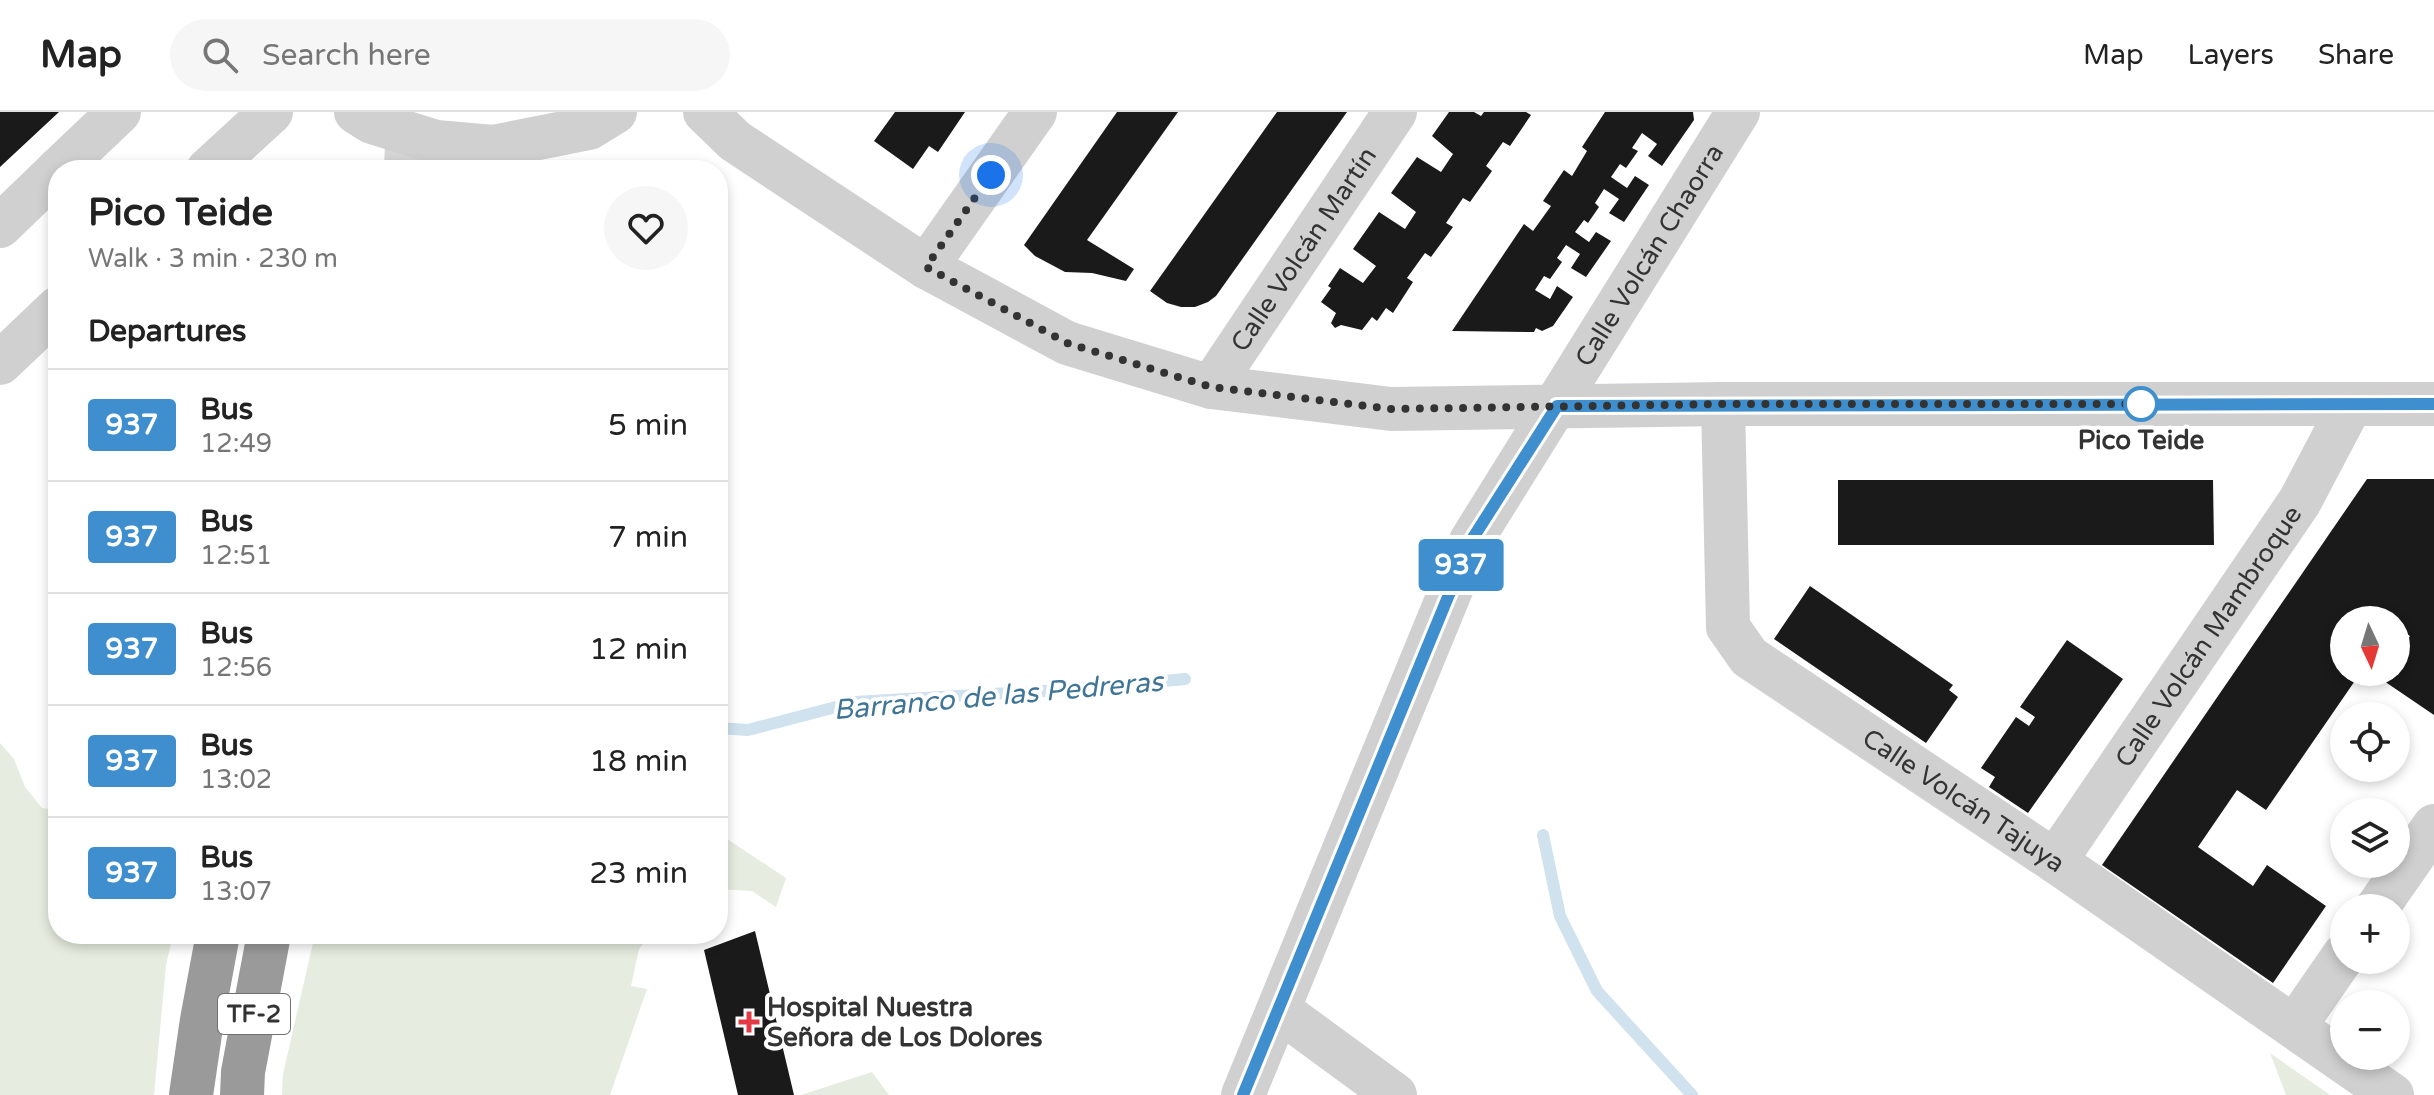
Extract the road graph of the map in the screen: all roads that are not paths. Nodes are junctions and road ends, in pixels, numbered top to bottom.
1 (119, 112) edge
2 (271, 112) edge
3 (356, 112) edge
4 (615, 112) edge
5 (705, 112) edge
6 (1035, 112) edge
7 (1395, 112) edge
8 (1738, 112) edge
9 (69, 160) edge
10 (219, 160) edge
11 (48, 180) edge
12 (0, 226) edge
13 (926, 267) junction
14 (48, 317) edge
15 (0, 363) edge
16 (1211, 387) junction
17 (1723, 404) junction
18 (2351, 404) junction
19 (2434, 404) edge
20 (1557, 406) junction
21 (2434, 826) edge
22 (2055, 861) junction
23 (2387, 894) edge
24 (216, 944) edge
25 (267, 944) edge
26 (2331, 974) edge
27 (1279, 1010) junction
28 (2295, 1026) junction
29 (191, 1095) edge
30 (242, 1095) edge
31 (1243, 1095) edge
32 (1395, 1095) edge
33 (2392, 1095) edge

1 - 9 street
2 - 10 street
3 - 4 street
5 - 13 street
6 - 13 street
7 - 16 street, Calle Volcán Martín
8 - 20 street, Calle Volcán Chaorra
11 - 12 street
13 - 16 street
14 - 15 street
16 - 20 street
17 - 18 street
17 - 20 street
17 - 22 street, Calle Volcán Tajuya
18 - 19 street
18 - 22 street, Calle Volcán Mambroque
20 - 27 street, Calle Volcán Chaorra
21 - 23 street
22 - 28 street, Calle Volcán Tajuya
24 - 29 highway, TF-2
25 - 30 highway, TF-2
26 - 28 street
27 - 31 street, Calle Volcán Chaorra
27 - 32 street
28 - 33 street, Calle Volcán Tajuya

